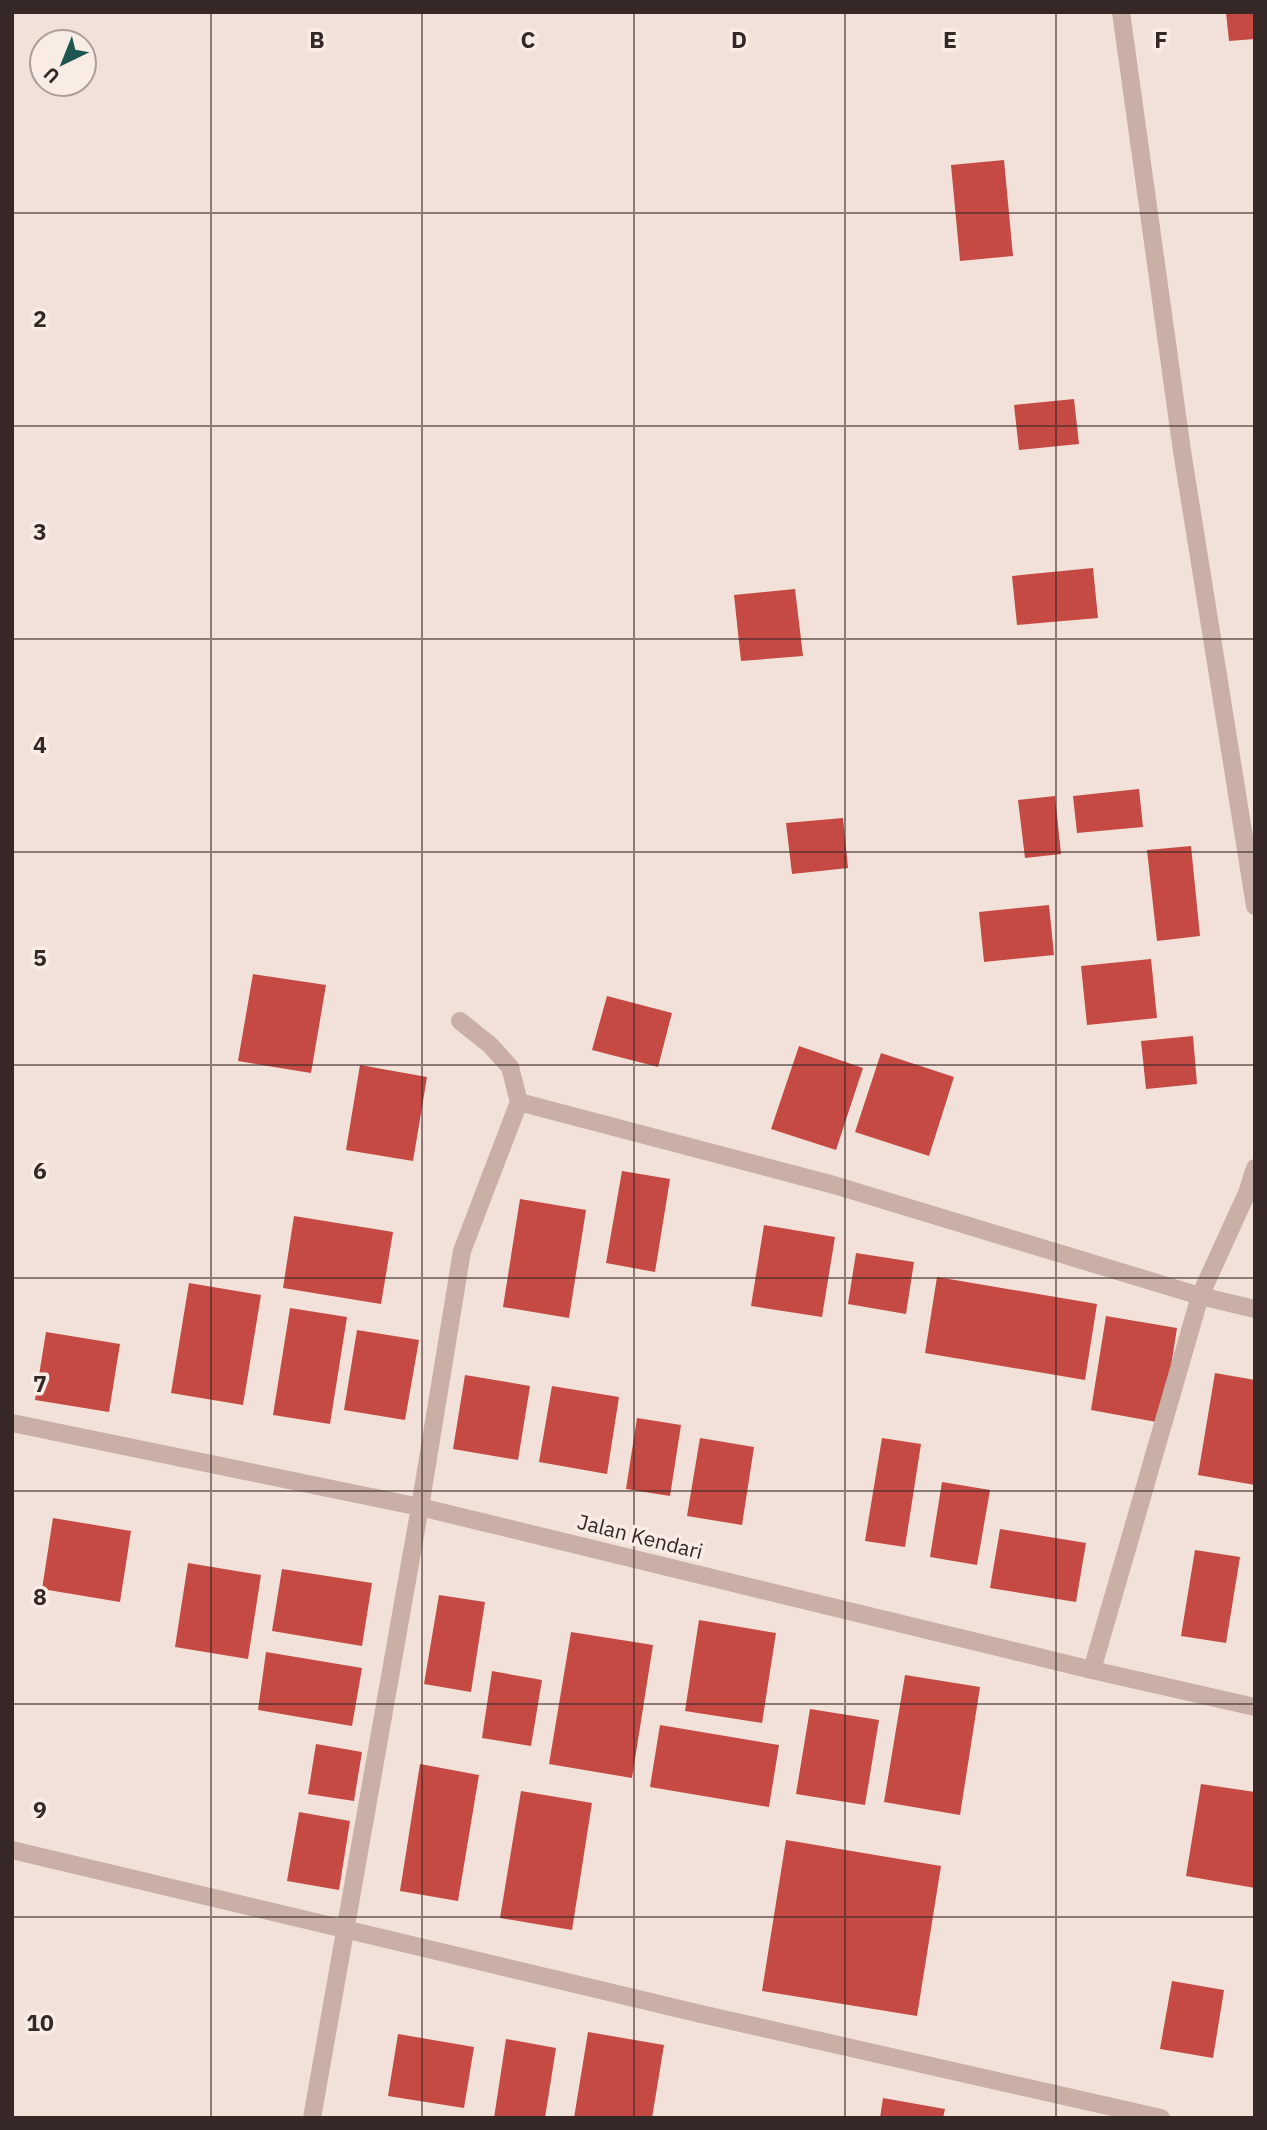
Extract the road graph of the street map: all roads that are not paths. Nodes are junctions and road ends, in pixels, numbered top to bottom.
1 (1121, 12) edge
2 (1255, 906) edge
3 (460, 1021) dead end
4 (519, 1102) junction
5 (1255, 1168) edge
6 (1200, 1296) junction
7 (1255, 1308) edge
8 (12, 1423) edge
9 (420, 1507) junction
10 (1092, 1671) junction
11 (1255, 1707) edge
12 (12, 1850) edge
13 (346, 1929) junction
14 (312, 2118) edge
15 (1161, 2118) edge

1 - 2 street
3 - 4 street
4 - 6 street
4 - 9 street
5 - 6 street
6 - 7 street
6 - 10 street
8 - 9 street, Jalan Kendari
9 - 10 street, Jalan Kendari
9 - 13 street
10 - 11 street, Jalan Kendari
12 - 13 street
13 - 14 street
13 - 15 street

